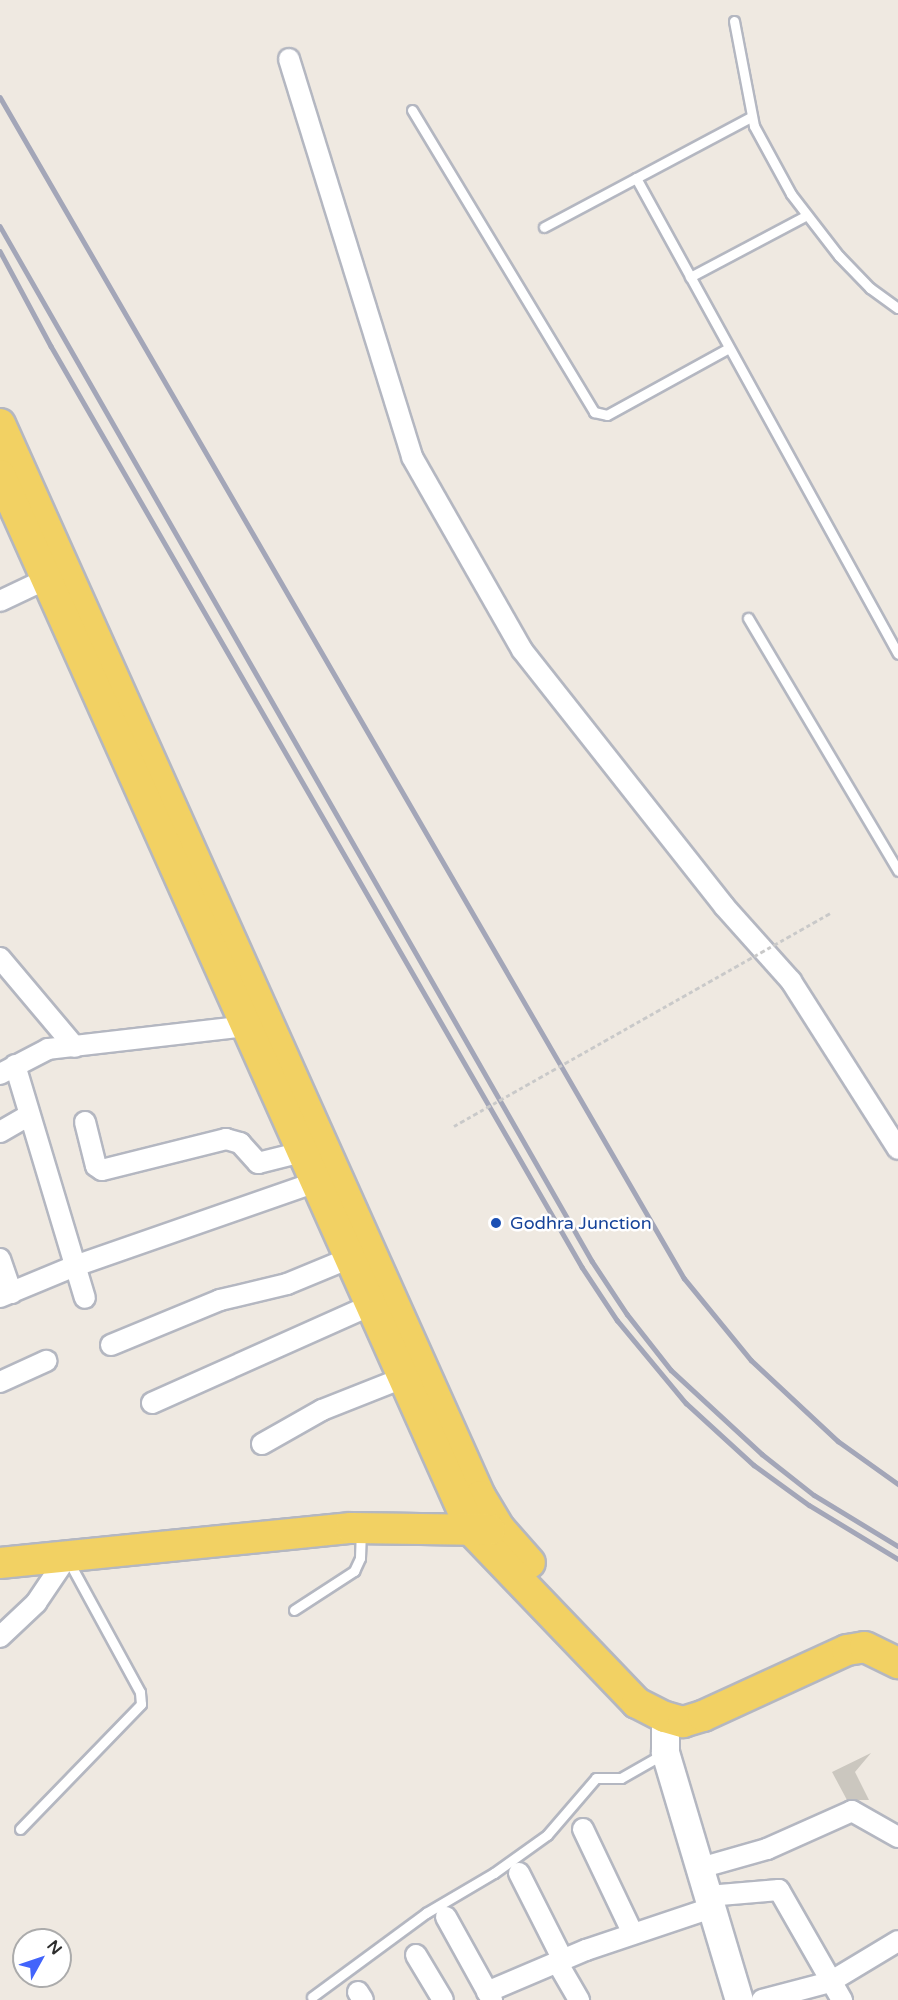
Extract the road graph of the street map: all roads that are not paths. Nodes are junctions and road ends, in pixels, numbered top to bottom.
1 (734, 21) dead end
2 (289, 59) dead end
3 (412, 110) dead end
4 (751, 117) junction
5 (636, 178) junction
6 (807, 214) junction
7 (544, 227) dead end
8 (690, 277) junction
9 (898, 308) edge
10 (729, 348) junction
11 (0, 424) edge
12 (0, 475) edge
13 (56, 575) junction
14 (0, 601) edge
15 (748, 618) dead end
16 (898, 654) edge
17 (898, 871) edge
18 (0, 958) edge
19 (7, 979) edge
20 (257, 1024) junction
21 (75, 1047) junction
22 (8, 1069) edge
23 (30, 1114) junction
24 (85, 1122) dead end
25 (0, 1132) edge
26 (898, 1149) edge
27 (302, 1152) junction
28 (316, 1182) junction
29 (350, 1258) junction
30 (0, 1259) edge
31 (75, 1266) junction
32 (6, 1295) edge
33 (85, 1298) dead end
34 (371, 1305) junction
35 (111, 1345) dead end
36 (46, 1361) dead end
37 (404, 1378) junction
38 (0, 1382) edge
39 (152, 1402) dead end
40 (262, 1444) dead end
41 (469, 1498) junction
42 (361, 1529) junction
43 (407, 1529) junction
44 (486, 1530) junction
45 (66, 1557) junction
46 (0, 1563) edge
47 (294, 1610) dead end
48 (0, 1637) edge
49 (898, 1663) edge
50 (660, 1713) junction
51 (665, 1752) junction
52 (20, 1829) dead end
53 (583, 1829) dead end
54 (898, 1837) edge
55 (700, 1869) junction
56 (519, 1873) dead end
57 (710, 1902) junction
58 (446, 1917) dead end
59 (633, 1934) junction
60 (898, 1941) edge
61 (416, 1955) dead end
62 (560, 1961) junction
63 (830, 1982) junction
64 (489, 1996) edge
65 (312, 1997) dead end
66 (443, 2000) edge
67 (579, 2000) edge
68 (739, 2000) edge
69 (762, 2000) edge
70 (842, 2000) edge

1 - 4 lane
2 - 26 street
3 - 10 lane
4 - 5 lane
4 - 6 lane
5 - 7 lane
5 - 8 lane
6 - 8 lane
6 - 9 lane
8 - 10 lane
10 - 16 lane
11 - 13 main road
12 - 13 main road
13 - 14 street
13 - 20 main road
15 - 17 lane
18 - 19 street
19 - 21 street
20 - 21 street
20 - 27 main road
20 - 41 main road
21 - 22 street
22 - 23 street
23 - 25 street
23 - 31 street
24 - 27 street
27 - 28 main road
28 - 29 main road
28 - 31 street
29 - 34 main road
29 - 35 street
30 - 32 street
31 - 32 street
31 - 33 street
34 - 37 main road
34 - 39 street
36 - 38 street
37 - 40 street
37 - 41 main road
41 - 43 main road
41 - 44 main road
42 - 43 main road
42 - 45 main road
42 - 47 lane
43 - 44 main road
44 - 50 main road
45 - 46 main road
45 - 48 street
45 - 52 lane
49 - 50 main road
50 - 51 street
51 - 55 street
51 - 65 lane
53 - 59 street
54 - 55 street
55 - 57 street
56 - 62 street
57 - 59 street
57 - 63 street
57 - 68 street
58 - 64 street
59 - 62 street
60 - 63 street
61 - 66 street
62 - 64 street
62 - 67 street
63 - 69 street
63 - 70 street

